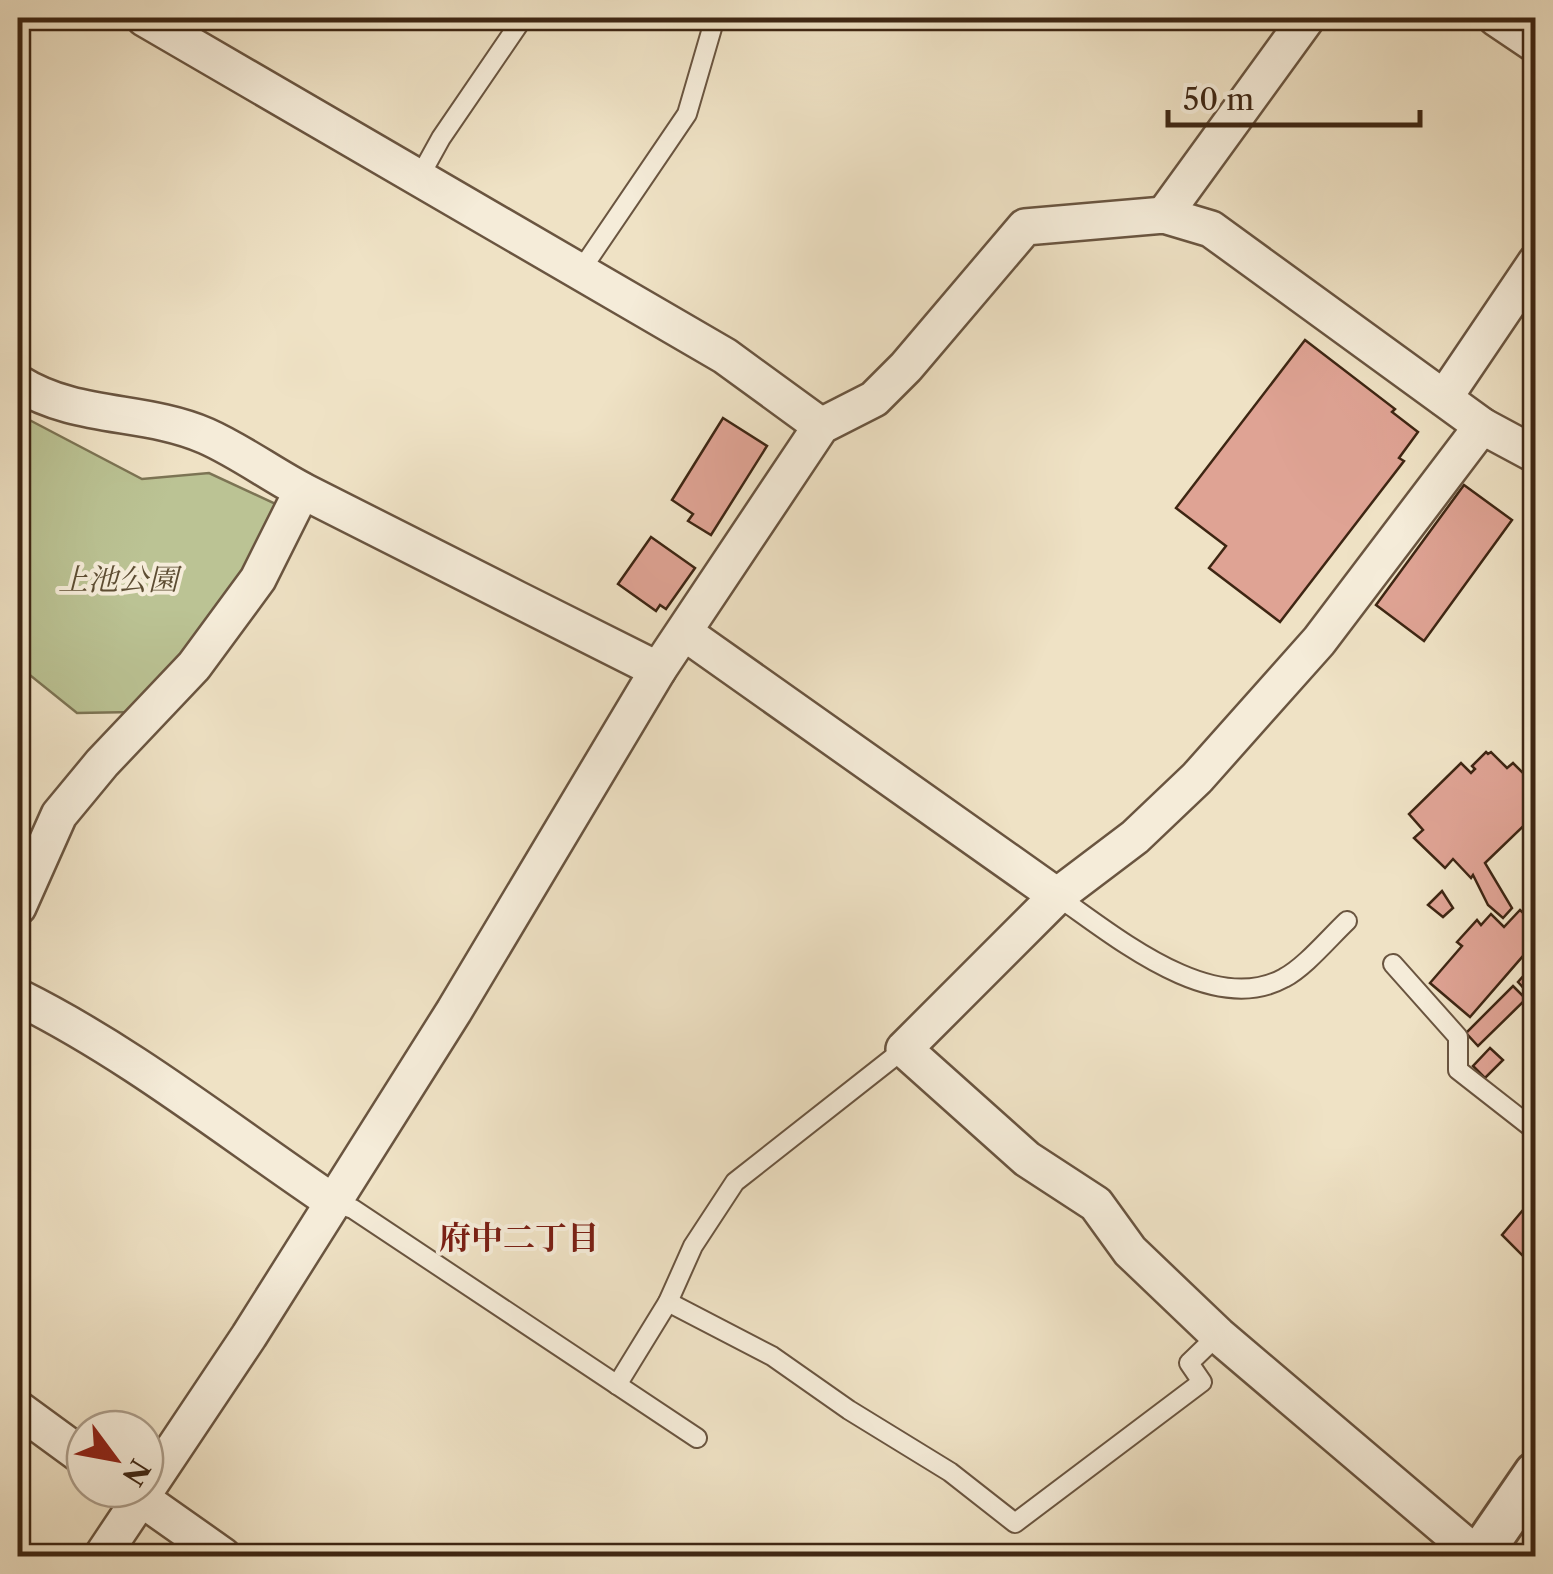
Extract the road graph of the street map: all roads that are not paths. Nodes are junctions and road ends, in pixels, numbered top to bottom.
1 (144, 18) edge
2 (523, 18) edge
3 (715, 18) edge
4 (1306, 18) edge
5 (1496, 18) edge
6 (1536, 45) edge
7 (420, 176) junction
8 (1164, 215) junction
9 (1536, 262) edge
10 (581, 270) junction
11 (18, 382) edge
12 (1444, 398) junction
13 (821, 426) junction
14 (1482, 426) junction
15 (1536, 455) edge
16 (302, 491) junction
17 (685, 633) junction
18 (658, 670) junction
19 (1058, 896) junction
20 (18, 907) edge
21 (1347, 922) dead end
22 (1393, 964) dead end
23 (18, 998) edge
24 (904, 1049) junction
25 (1536, 1131) edge
26 (334, 1202) junction
27 (668, 1302) junction
28 (1218, 1335) junction
29 (617, 1385) junction
30 (18, 1409) edge
31 (697, 1438) dead end
32 (65, 1443) edge
33 (165, 1448) edge
34 (1536, 1473) edge
35 (126, 1509) edge
36 (157, 1509) edge
37 (102, 1556) edge
38 (223, 1556) edge
39 (1478, 1556) edge

1 - 7 street
2 - 7 lane
3 - 10 lane
4 - 8 street
5 - 6 street
7 - 10 street
8 - 12 street
8 - 13 street
9 - 12 street
10 - 13 street
11 - 16 street
12 - 14 street
13 - 17 street
14 - 15 street
14 - 19 street
16 - 18 street
16 - 20 street
17 - 18 street
17 - 19 street
18 - 26 street
19 - 21 lane
19 - 24 street
22 - 25 lane
23 - 26 street
24 - 27 lane
24 - 28 street
26 - 29 lane
26 - 33 street
27 - 28 lane
27 - 29 lane
28 - 39 street
29 - 31 lane
30 - 32 street
34 - 39 street
35 - 37 street
36 - 38 street

